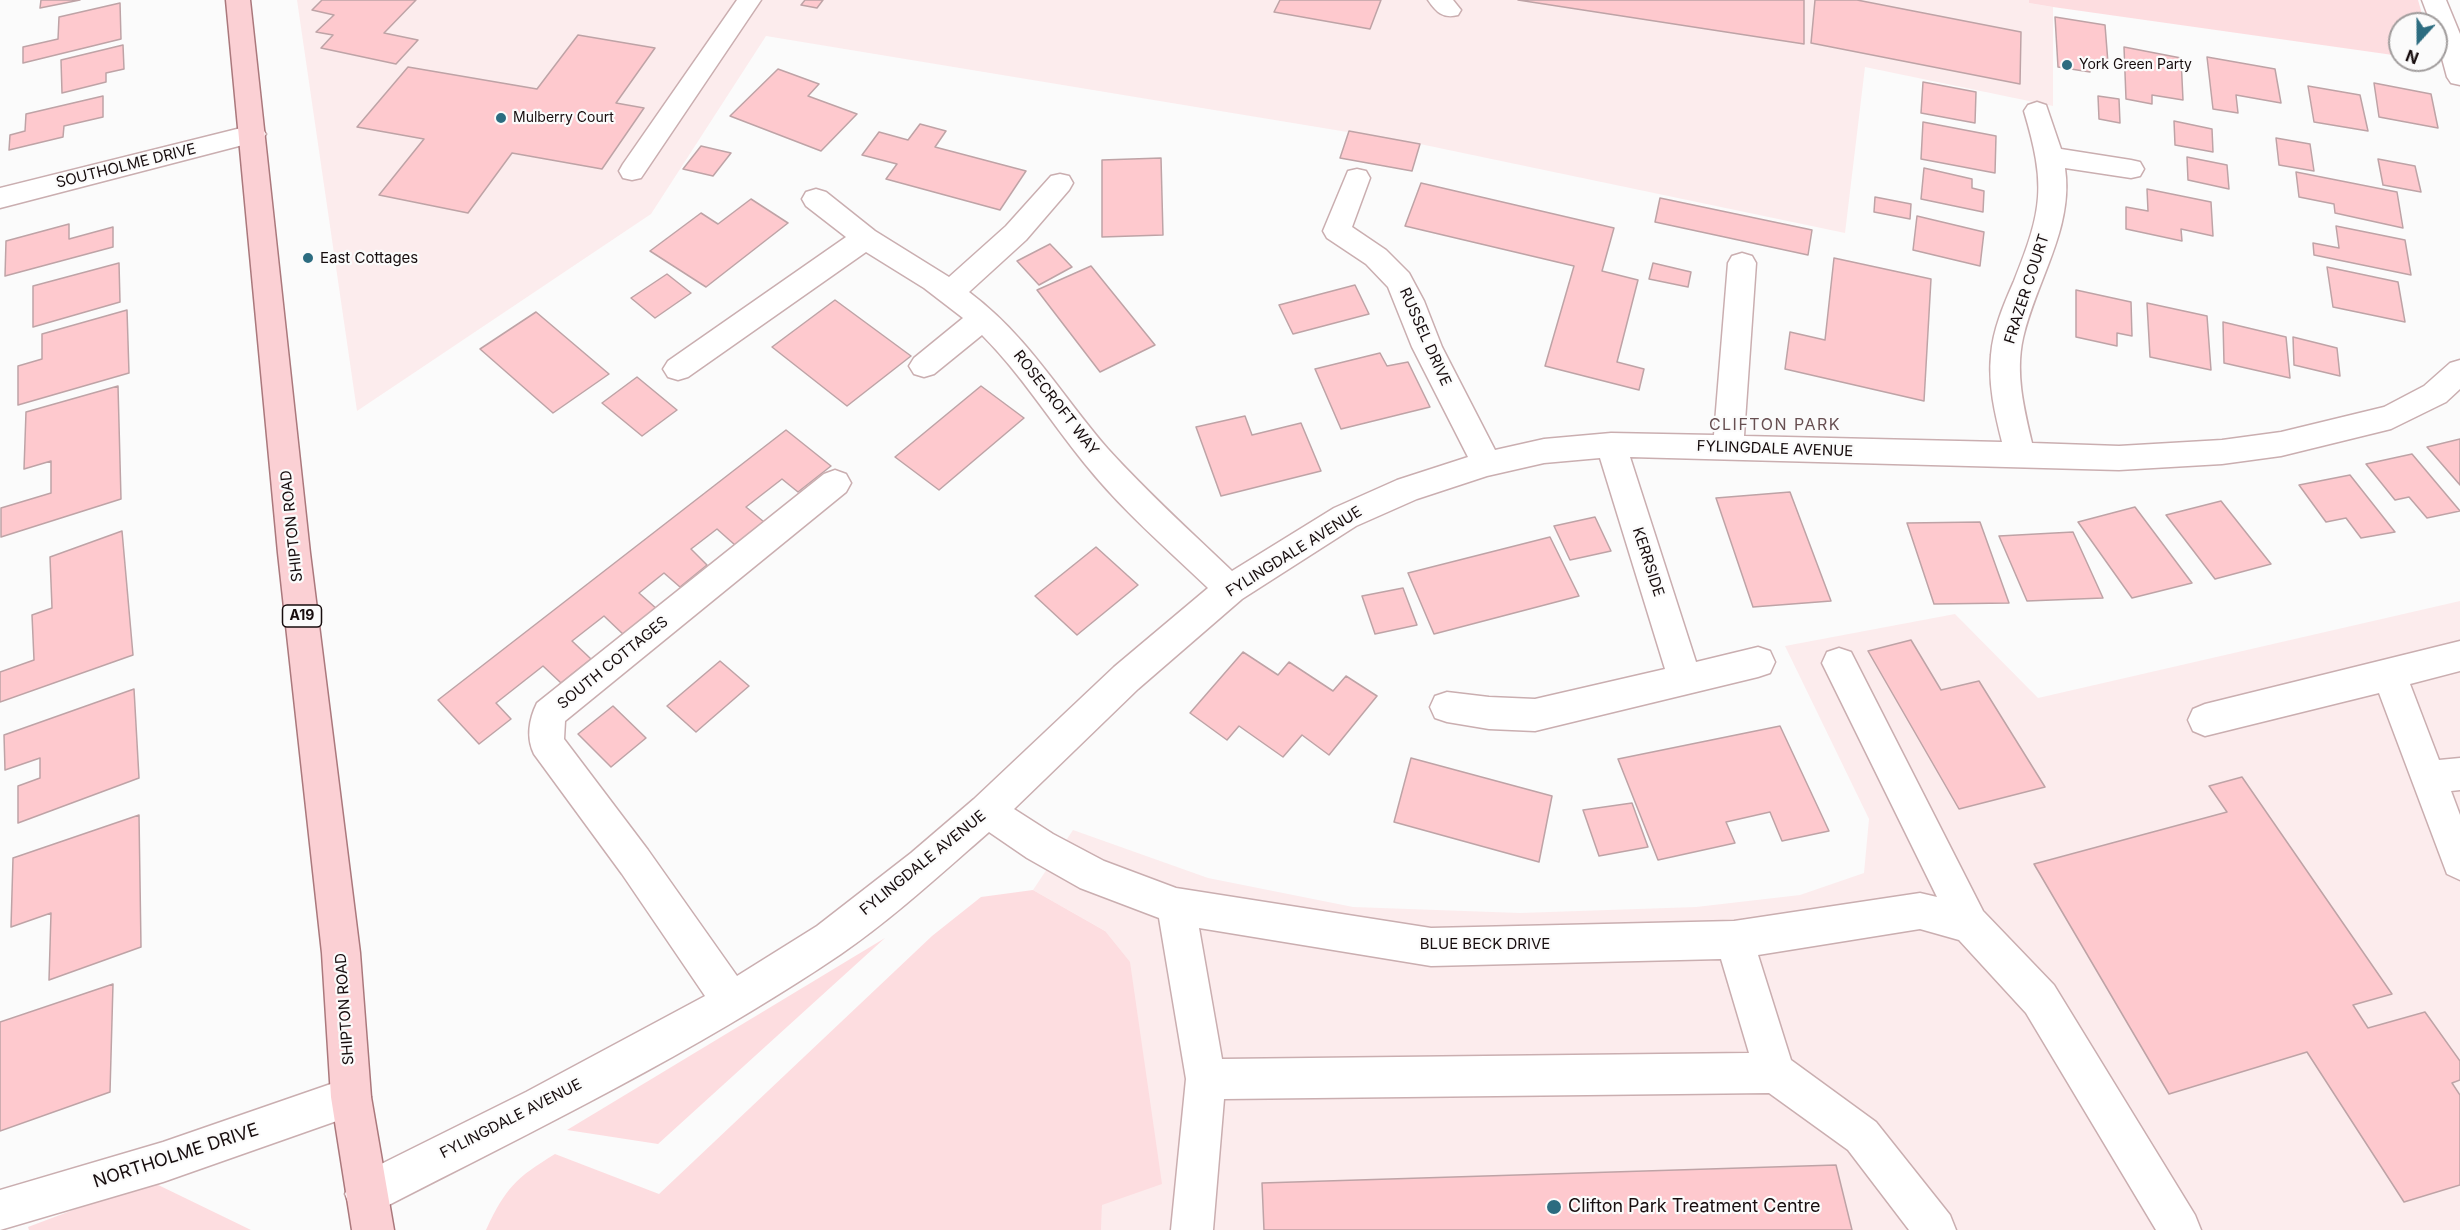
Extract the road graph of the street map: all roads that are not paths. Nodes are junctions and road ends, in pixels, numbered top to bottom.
1 (238, 0) edge
2 (749, 0) edge
3 (2434, 0) edge
4 (2454, 36) edge
5 (2460, 77) edge
6 (2037, 111) dead end
7 (253, 134) junction
8 (2050, 157) junction
9 (2131, 169) dead end
10 (632, 171) dead end
11 (1357, 178) dead end
12 (1060, 183) dead end
13 (0, 198) edge
14 (816, 199) dead end
15 (865, 238) junction
16 (1742, 263) dead end
17 (950, 292) junction
18 (982, 318) junction
19 (924, 366) dead end
20 (678, 369) dead end
21 (2460, 371) edge
22 (1611, 446) junction
23 (1728, 448) junction
24 (2020, 456) junction
25 (1487, 464) junction
26 (835, 483) dead end
27 (1230, 589) junction
28 (2460, 656) edge
29 (1758, 662) dead end
30 (1839, 663) dead end
31 (2389, 675) junction
32 (1685, 679) junction
33 (1447, 707) dead end
34 (2205, 720) dead end
35 (2445, 775) edge
36 (987, 811) junction
37 (2460, 862) edge
38 (1176, 906) junction
39 (1970, 924) junction
40 (1734, 940) junction
41 (732, 1002) junction
42 (1775, 1073) junction
43 (1206, 1079) junction
44 (351, 1097) junction
45 (0, 1211) edge
46 (369, 1212) edge
47 (1192, 1230) edge
48 (1935, 1230) edge
49 (2180, 1230) edge

1 - 7 main road, SHIPTON ROAD / A19
2 - 10 street
3 - 4 street
4 - 5 street
6 - 8 street, FRAZER COURT
7 - 13 street, SOUTHOLME DRIVE
7 - 44 main road, SHIPTON ROAD / A19
8 - 9 street
8 - 24 street, FRAZER COURT
11 - 25 street, RUSSEL DRIVE
12 - 17 street
14 - 15 street, ROSECROFT WAY
15 - 17 street, ROSECROFT WAY
15 - 20 street
16 - 23 street
17 - 18 street, ROSECROFT WAY
18 - 19 street
18 - 27 street, ROSECROFT WAY
21 - 24 street, FYLINGDALE AVENUE
22 - 23 street, FYLINGDALE AVENUE
22 - 25 street, FYLINGDALE AVENUE
22 - 32 street, KERRSIDE
23 - 24 street, FYLINGDALE AVENUE
25 - 27 street, FYLINGDALE AVENUE
26 - 41 street, SOUTH COTTAGES
27 - 36 street, FYLINGDALE AVENUE
28 - 31 street
29 - 32 street
30 - 39 street
31 - 34 street
31 - 35 street
32 - 33 street
35 - 37 street
36 - 38 street, BLUE BECK DRIVE
36 - 41 street, FYLINGDALE AVENUE
38 - 40 street, BLUE BECK DRIVE
38 - 43 street
39 - 40 street, BLUE BECK DRIVE
39 - 49 street
40 - 42 street
41 - 46 street, FYLINGDALE AVENUE
42 - 43 street
42 - 48 street
43 - 47 street
44 - 45 street, NORTHOLME DRIVE
44 - 46 main road, SHIPTON ROAD / A19

